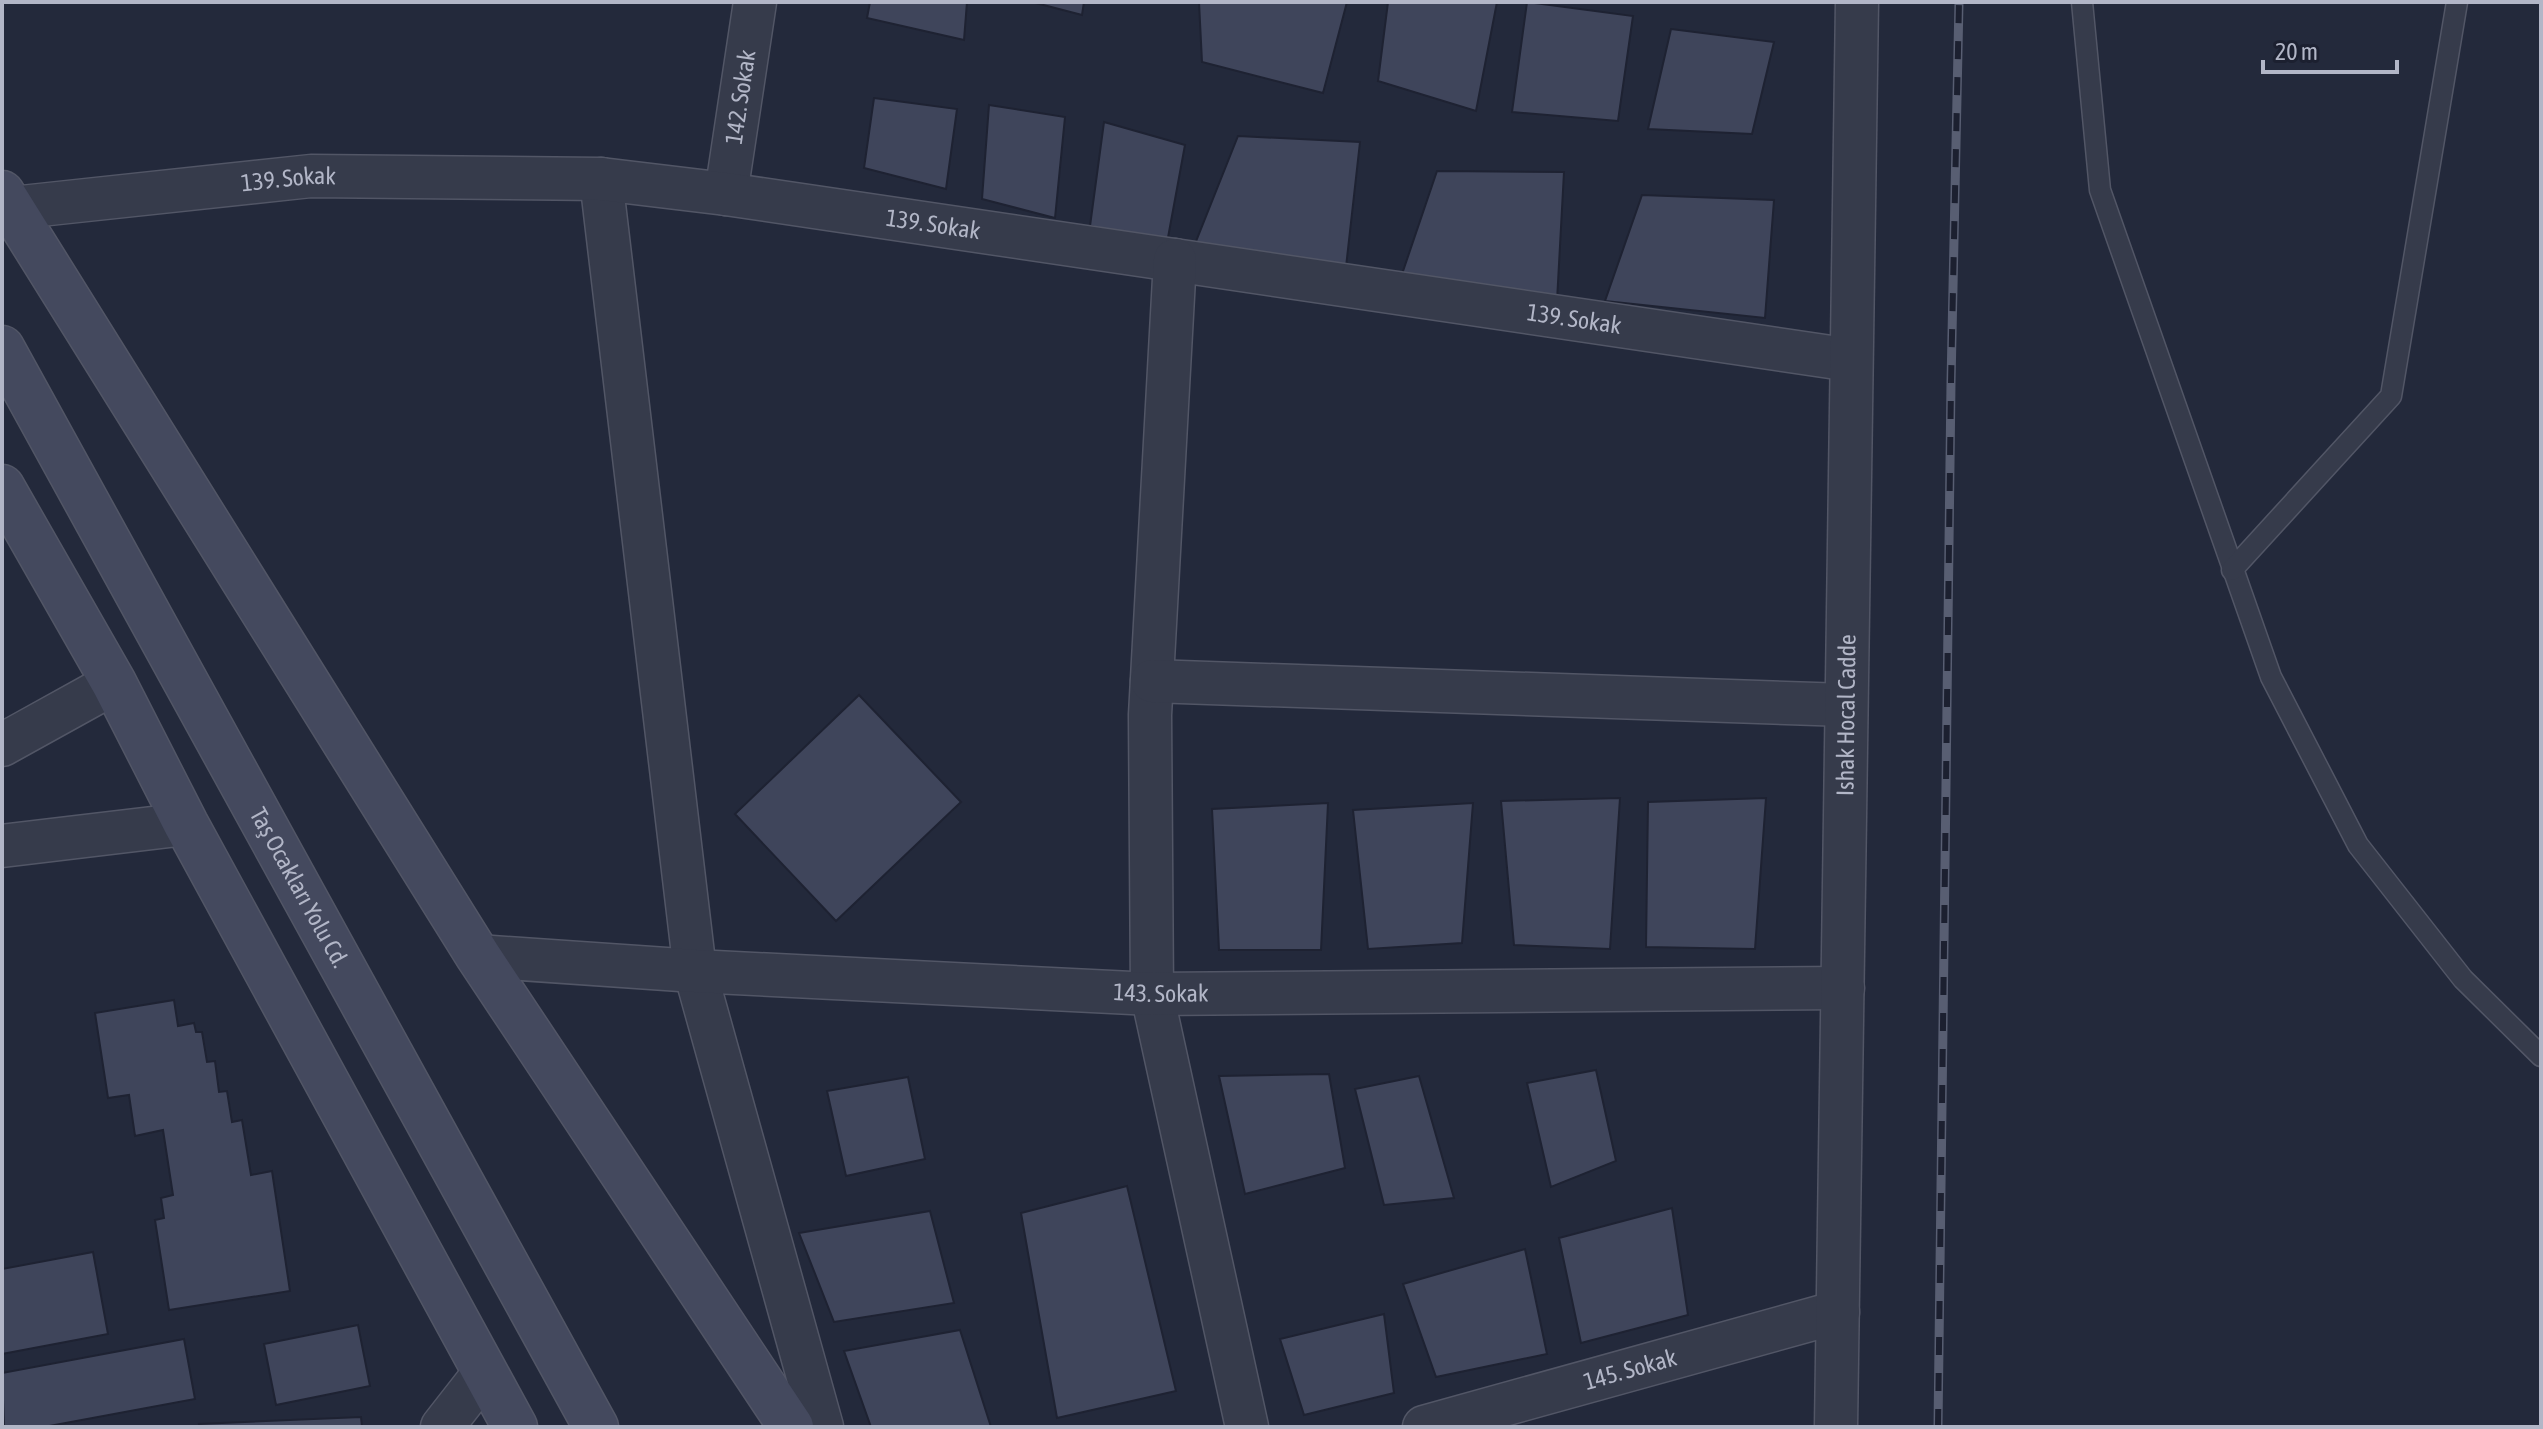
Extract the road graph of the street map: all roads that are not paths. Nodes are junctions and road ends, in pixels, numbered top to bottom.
1 (755, 2) edge
2 (1857, 2) edge
3 (2082, 2) edge
4 (2457, 2) edge
5 (601, 179) junction
6 (726, 194) junction
7 (7, 200) edge
8 (1175, 260) junction
9 (2, 348) edge
10 (1851, 360) junction
11 (2, 487) edge
12 (2232, 570) junction
13 (1152, 681) junction
14 (114, 683) junction
15 (1846, 705) junction
16 (2, 745) edge
17 (186, 824) junction
18 (2, 846) edge
19 (478, 956) junction
20 (695, 971) junction
21 (1843, 988) junction
22 (1152, 994) junction
23 (2541, 1056) edge
24 (1838, 1312) junction
25 (485, 1372) junction
26 (442, 1427) edge
27 (515, 1427) edge
28 (596, 1427) edge
29 (791, 1427) edge
30 (822, 1427) edge
31 (1247, 1427) edge
32 (1424, 1427) edge
33 (1836, 1427) edge

1 - 6 street, 142. Sokak
2 - 10 street, Ishak Hocal Cadde
3 - 12 lane
4 - 12 lane
5 - 6 street, 139. Sokak
5 - 7 street, 139. Sokak
5 - 20 street
6 - 8 street, 139. Sokak
7 - 19 main road
8 - 10 street, 139. Sokak
8 - 13 street
9 - 28 main road, Taş Ocakları Yolu Cd.
10 - 15 street, Ishak Hocal Cadde
11 - 14 main road
12 - 23 lane
13 - 15 street
13 - 22 street
14 - 16 street
14 - 17 main road
15 - 21 street, Ishak Hocal Cadde
17 - 18 street
17 - 25 main road
19 - 20 street, 143. Sokak
19 - 29 main road
20 - 22 street, 143. Sokak
20 - 30 street
21 - 22 street, 143. Sokak
21 - 24 street, Ishak Hocal Cadde
22 - 31 street
24 - 32 street, 145. Sokak
24 - 33 street, Ishak Hocal Cadde
25 - 26 street
25 - 27 main road

